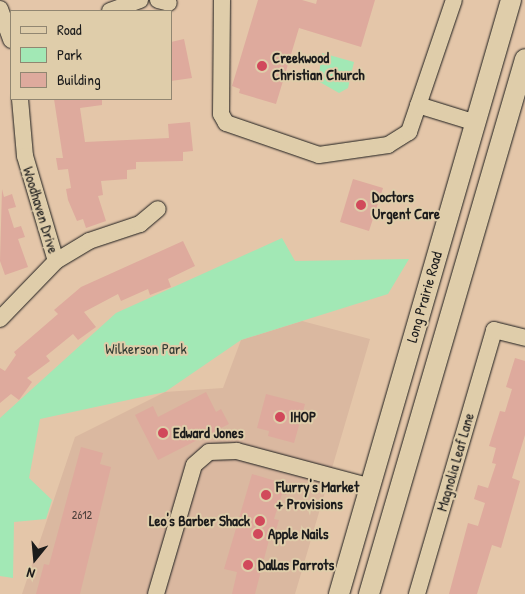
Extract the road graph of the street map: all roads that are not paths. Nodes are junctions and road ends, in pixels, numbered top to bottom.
1 (140, 0) edge
2 (222, 0) edge
3 (454, 0) edge
4 (511, 0) edge
5 (0, 9) edge
6 (113, 10) edge
7 (10, 37) edge
8 (525, 59) edge
9 (20, 100) edge
10 (418, 105) junction
11 (473, 122) junction
12 (158, 209) dead end
13 (56, 261) junction
14 (0, 319) edge
15 (525, 338) edge
16 (368, 486) junction
17 (156, 594) edge
18 (339, 594) edge
19 (369, 594) edge
20 (417, 594) edge

1 - 6 street
2 - 10 street
3 - 10 street
4 - 11 main road, Long Prairie Road
5 - 7 street
8 - 19 main road, Long Prairie Road
9 - 13 street, Woodhaven Drive
10 - 11 street
11 - 16 main road, Long Prairie Road
12 - 13 street
13 - 14 street
15 - 20 street, Magnolia Leaf Lane
16 - 17 street
16 - 18 main road, Long Prairie Road

